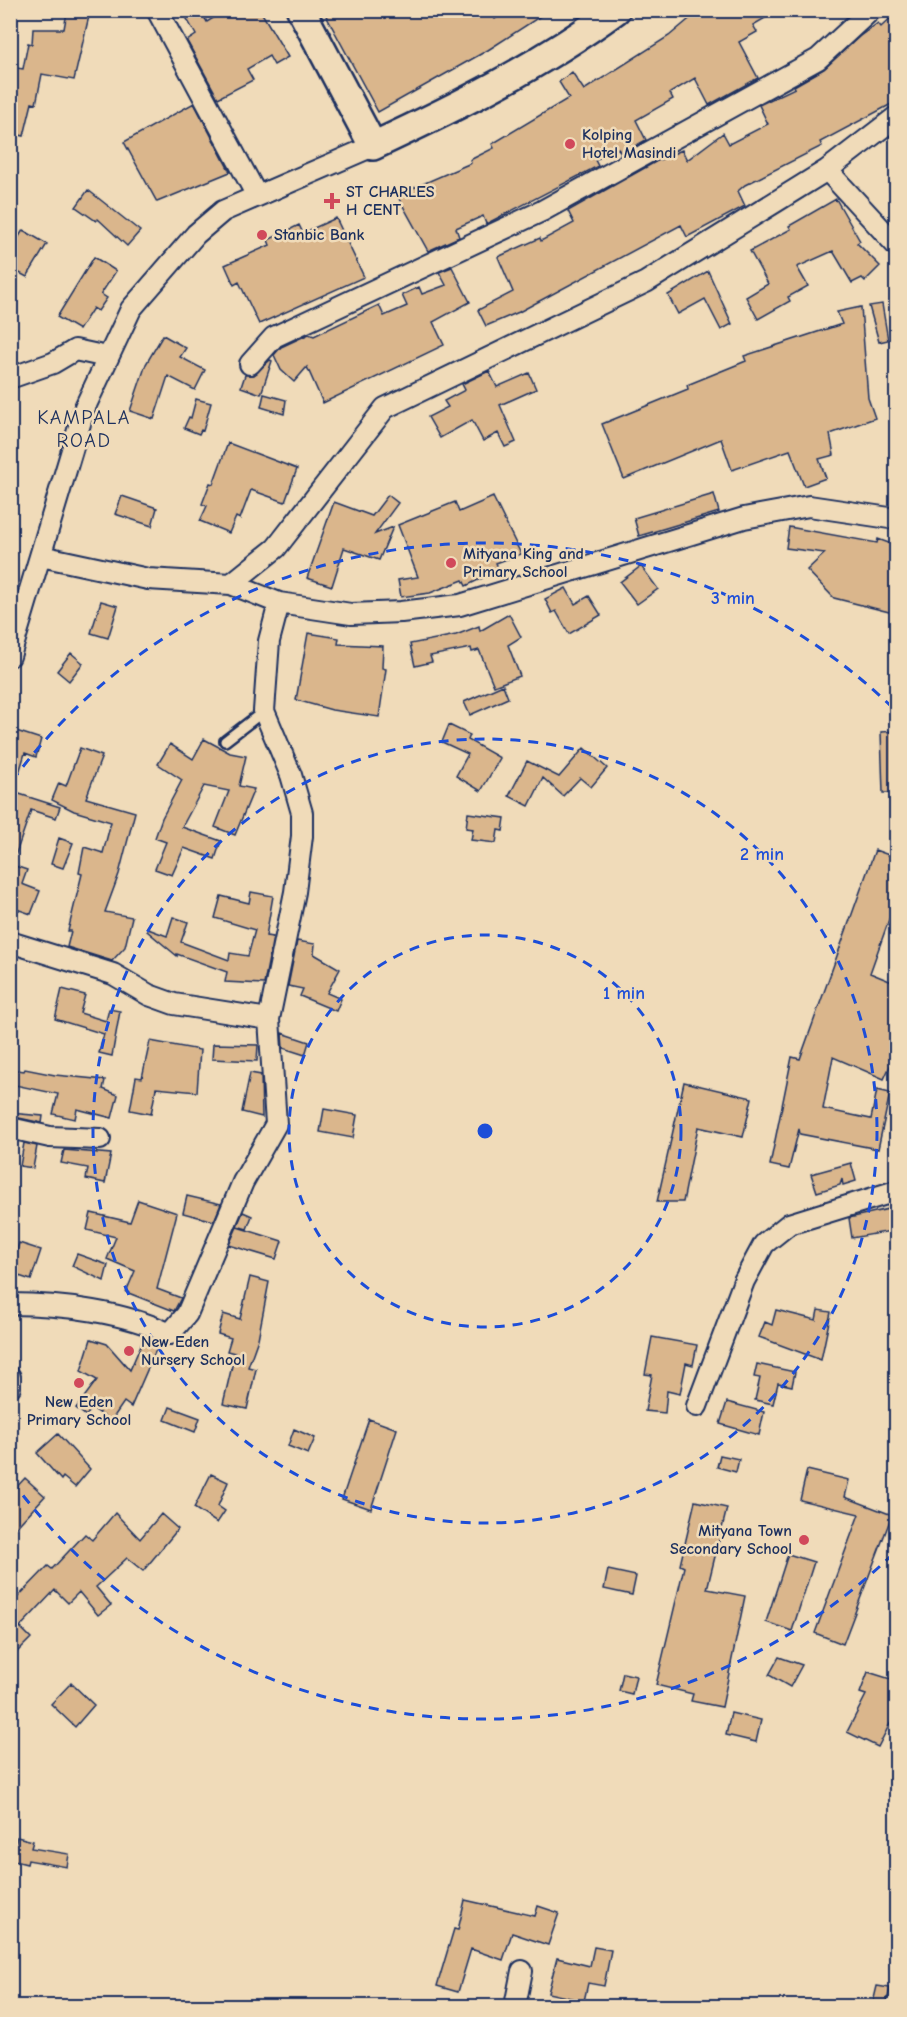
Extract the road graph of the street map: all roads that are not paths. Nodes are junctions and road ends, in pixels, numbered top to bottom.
1 (157, 10) edge
2 (301, 10) edge
3 (616, 10) edge
4 (872, 10) edge
5 (897, 117) edge
6 (374, 146) junction
7 (827, 170) junction
8 (257, 196) junction
9 (897, 245) edge
10 (107, 357) junction
11 (250, 364) dead end
12 (10, 378) edge
13 (897, 519) edge
14 (41, 556) junction
15 (231, 584) junction
16 (279, 603) junction
17 (10, 656) edge
18 (264, 711) junction
19 (225, 741) dead end
20 (10, 942) edge
21 (269, 1019) junction
22 (10, 1128) edge
23 (100, 1139) dead end
24 (897, 1191) edge
25 (10, 1304) edge
26 (10, 1377) edge
27 (10, 1387) edge
28 (697, 1406) dead end
29 (522, 1971) dead end
30 (515, 2007) edge

1 - 8 street
2 - 6 main road
3 - 6 main road
4 - 11 street
5 - 7 street
6 - 8 street
7 - 9 street
7 - 15 street
8 - 10 street
10 - 12 street
10 - 14 street
13 - 16 street
14 - 15 street
14 - 17 street
15 - 16 street
16 - 18 street
18 - 19 lane
18 - 21 street
20 - 21 street
21 - 25 street
22 - 23 street
24 - 28 street
26 - 27 street
29 - 30 street

